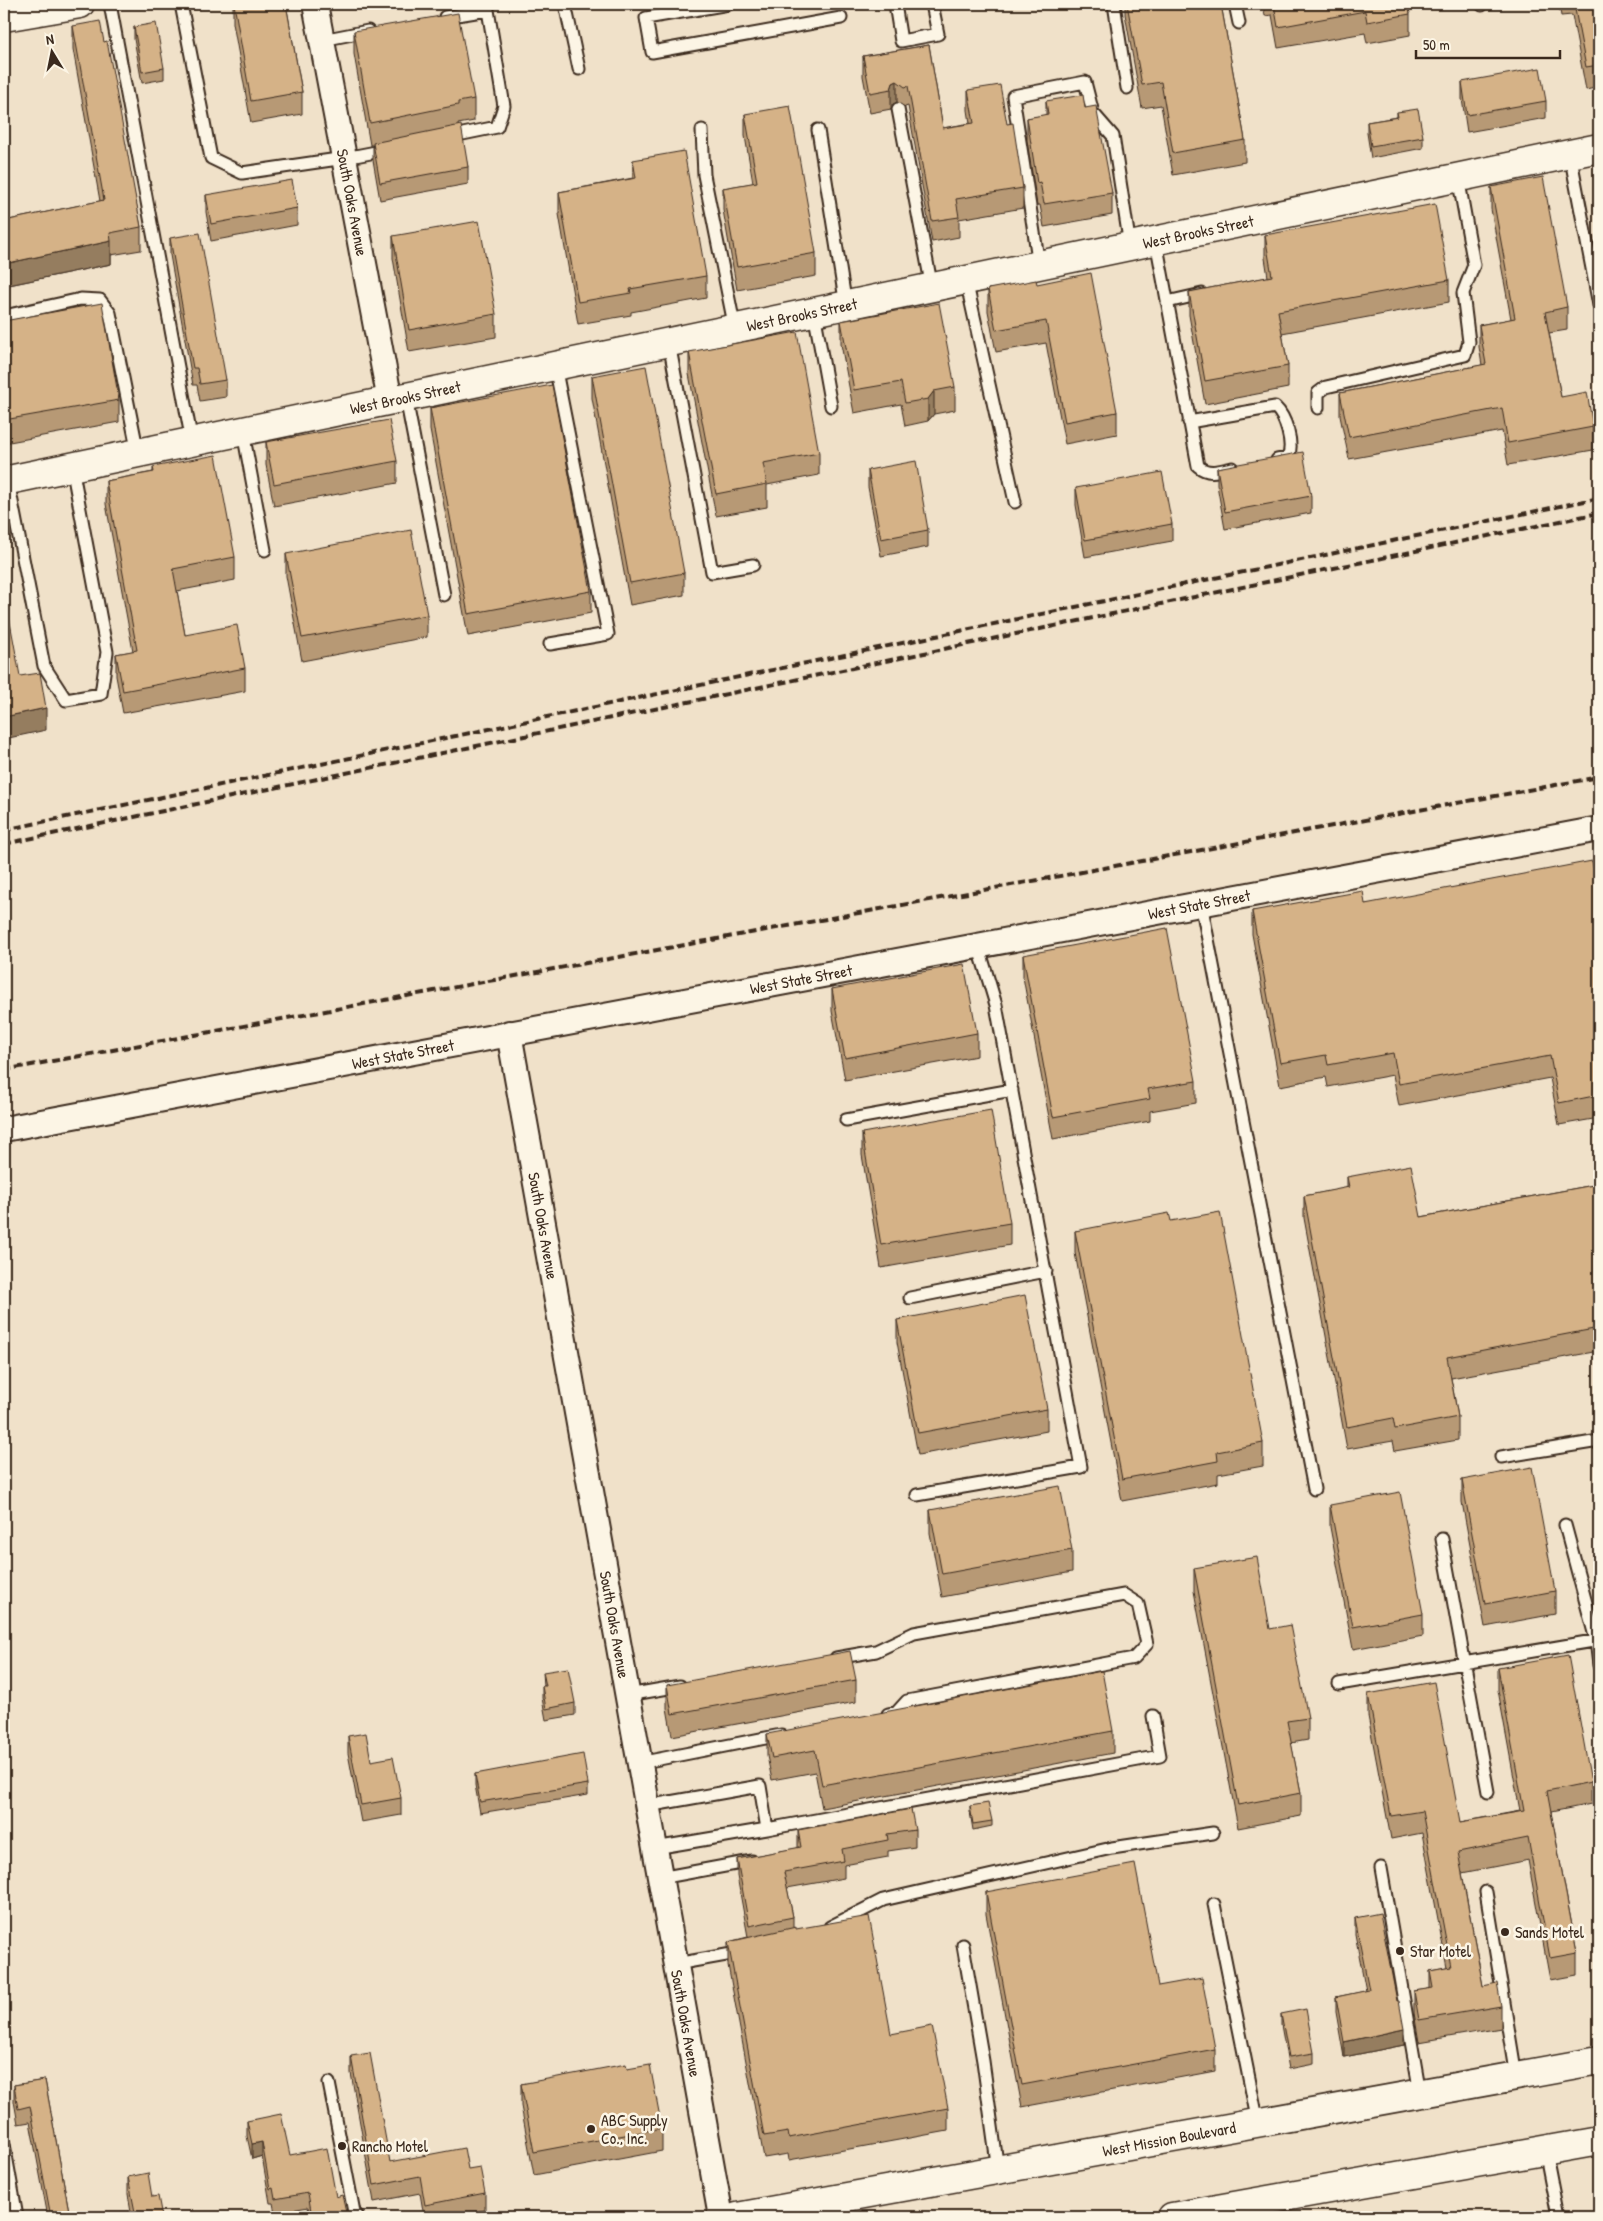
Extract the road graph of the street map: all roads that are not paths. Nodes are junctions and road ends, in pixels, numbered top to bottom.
1 (80, 4) edge
2 (110, 4) edge
3 (181, 4) edge
4 (315, 4) edge
5 (565, 4) edge
6 (729, 4) edge
7 (894, 4) edge
8 (932, 4) edge
9 (1117, 4) edge
10 (1235, 4) edge
11 (487, 7) edge
12 (4, 17) edge
13 (841, 18) dead end
14 (429, 20) edge
15 (1239, 23) dead end
16 (381, 29) edge
17 (322, 40) junction
18 (579, 69) dead end
19 (1127, 88) dead end
20 (898, 109) dead end
21 (702, 130) dead end
22 (818, 130) dead end
23 (432, 140) edge
24 (395, 148) edge
25 (1599, 148) edge
26 (1570, 154) junction
27 (345, 158) junction
28 (1458, 177) junction
29 (1143, 243) junction
30 (1039, 265) junction
31 (966, 280) junction
32 (932, 288) junction
33 (1214, 292) edge
34 (1167, 302) junction
35 (1599, 305) edge
36 (846, 306) junction
37 (814, 312) junction
38 (4, 316) edge
39 (735, 329) junction
40 (669, 343) junction
41 (555, 366) junction
42 (398, 399) junction
43 (831, 406) dead end
44 (1318, 408) dead end
45 (1189, 422) junction
46 (243, 432) junction
47 (192, 442) junction
48 (138, 453) junction
49 (1268, 461) edge
50 (72, 467) junction
51 (1240, 467) edge
52 (6, 480) edge
53 (1014, 502) dead end
54 (265, 550) dead end
55 (753, 565) dead end
56 (444, 595) dead end
57 (550, 644) dead end
58 (1599, 828) edge
59 (1201, 903) junction
60 (978, 945) junction
61 (509, 1033) junction
62 (1012, 1090) junction
63 (846, 1120) dead end
64 (4, 1128) edge
65 (1046, 1271) junction
66 (910, 1298) dead end
67 (1599, 1440) edge
68 (1500, 1457) dead end
69 (1314, 1489) dead end
70 (917, 1496) dead end
71 (1565, 1525) dead end
72 (1442, 1539) dead end
73 (1597, 1640) edge
74 (827, 1660) edge
75 (1463, 1663) junction
76 (1599, 1665) edge
77 (690, 1684) edge
78 (1339, 1684) dead end
79 (628, 1695) junction
80 (878, 1716) edge
81 (1153, 1716) dead end
82 (790, 1733) edge
83 (640, 1763) junction
84 (1488, 1792) dead end
85 (647, 1806) junction
86 (767, 1829) junction
87 (1213, 1833) dead end
88 (655, 1848) junction
89 (760, 1860) edge
90 (1381, 1868) dead end
91 (660, 1878) junction
92 (1486, 1892) dead end
93 (1214, 1904) dead end
94 (822, 1931) edge
95 (963, 1945) dead end
96 (759, 1949) edge
97 (676, 1964) junction
98 (1599, 2061) edge
99 (1516, 2076) junction
100 (329, 2083) dead end
101 (1420, 2093) junction
102 (1258, 2123) junction
103 (1599, 2141) edge
104 (4, 2144) edge
105 (1545, 2150) junction
106 (998, 2170) junction
107 (17, 2217) edge
108 (358, 2217) edge
109 (721, 2217) edge
110 (737, 2217) edge
111 (1172, 2217) edge
112 (1558, 2217) edge

1 - 12 street
2 - 47 lane
3 - 27 lane
4 - 17 street, South Oaks Avenue
5 - 18 lane
6 - 13 lane
7 - 8 lane
9 - 19 lane
10 - 15 lane
11 - 14 lane
11 - 23 lane
16 - 17 lane
17 - 27 street, South Oaks Avenue
20 - 32 lane
21 - 39 lane
22 - 36 lane
24 - 27 lane
25 - 26 street, West Brooks Street
26 - 28 street, West Brooks Street
26 - 35 lane
27 - 42 street, South Oaks Avenue
28 - 29 street, West Brooks Street
28 - 44 lane
29 - 30 street, West Brooks Street
29 - 30 lane
29 - 34 lane
30 - 31 street, West Brooks Street
31 - 32 street, West Brooks Street
31 - 53 lane
32 - 36 street, West Brooks Street
33 - 34 lane
34 - 45 lane
36 - 37 street, West Brooks Street
37 - 39 street, West Brooks Street
37 - 43 lane
38 - 48 lane
39 - 40 street, West Brooks Street
40 - 41 street, West Brooks Street
40 - 55 lane
41 - 42 street, West Brooks Street
41 - 57 lane
42 - 46 street, West Brooks Street
42 - 56 lane
45 - 49 lane
45 - 51 lane
46 - 47 street, West Brooks Street
46 - 54 lane
47 - 48 street, West Brooks Street
48 - 50 street, West Brooks Street
50 - 52 street, West Brooks Street
50 - 52 lane
58 - 59 street, West State Street
59 - 60 street, West State Street
59 - 69 lane
60 - 61 street, West State Street
60 - 62 lane
61 - 64 street, West State Street
61 - 79 street, South Oaks Avenue
62 - 63 lane
62 - 65 lane
65 - 66 lane
65 - 70 lane
67 - 68 lane
71 - 73 lane
72 - 75 lane
73 - 75 lane
73 - 76 lane
74 - 80 lane
75 - 78 lane
75 - 84 lane
77 - 79 lane
79 - 83 street, South Oaks Avenue
81 - 86 lane
82 - 83 lane
83 - 85 street, South Oaks Avenue
85 - 86 lane
85 - 88 street, South Oaks Avenue
86 - 88 lane
87 - 94 lane
88 - 91 street, South Oaks Avenue
89 - 91 lane
90 - 101 lane
91 - 97 street, South Oaks Avenue
92 - 99 lane
93 - 102 lane
95 - 106 lane
96 - 97 lane
97 - 109 street, South Oaks Avenue
98 - 99 street, West Mission Boulevard
99 - 101 street, West Mission Boulevard
100 - 108 lane
101 - 102 street, West Mission Boulevard
102 - 106 street, West Mission Boulevard
103 - 105 street
104 - 107 lane
105 - 111 street
105 - 112 lane
106 - 110 street, West Mission Boulevard

